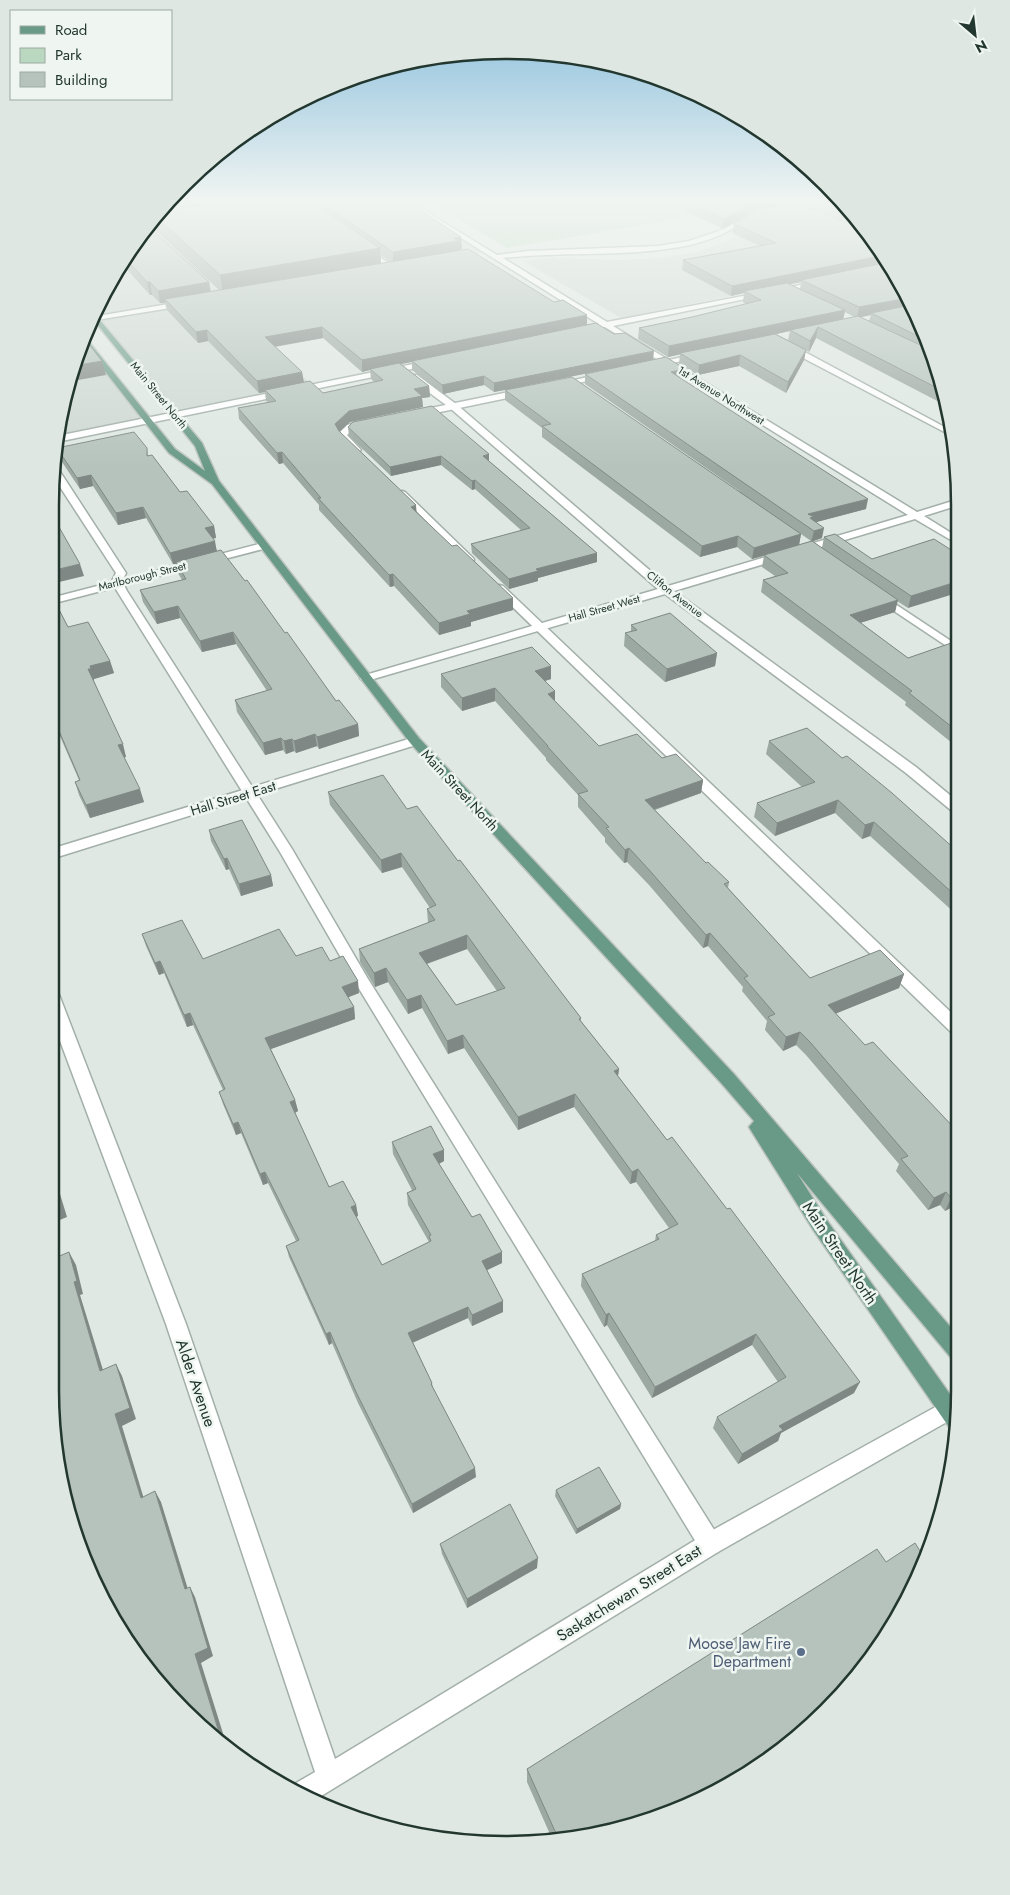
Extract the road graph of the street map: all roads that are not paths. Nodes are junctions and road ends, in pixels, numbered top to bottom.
1 (553, 291) edge
2 (769, 291) edge
3 (792, 291) edge
4 (803, 297) edge
5 (190, 302) edge
6 (101, 316) edge
7 (98, 323) edge
8 (606, 324) junction
9 (567, 333) edge
10 (793, 336) edge
11 (89, 344) edge
12 (712, 352) edge
13 (441, 360) edge
14 (667, 361) junction
15 (402, 368) junction
16 (638, 368) edge
17 (620, 372) edge
18 (453, 406) junction
19 (177, 416) junction
20 (406, 416) edge
21 (147, 421) junction
22 (378, 421) edge
23 (945, 431) edge
24 (64, 438) edge
25 (365, 459) edge
26 (60, 479) edge
27 (215, 482) junction
28 (393, 486) edge
29 (951, 504) edge
30 (915, 515) junction
31 (951, 537) edge
32 (264, 546) junction
33 (476, 566) edge
34 (490, 580) edge
35 (117, 582) junction
36 (666, 590) junction
37 (875, 594) edge
38 (59, 598) edge
39 (538, 627) junction
40 (951, 646) edge
41 (366, 678) junction
42 (415, 741) junction
43 (249, 792) junction
44 (951, 803) edge
45 (59, 851) edge
46 (59, 1016) edge
47 (951, 1022) edge
48 (728, 1079) junction
49 (951, 1343) edge
50 (951, 1404) edge
51 (950, 1415) edge
52 (710, 1544) junction
53 (328, 1778) junction
54 (308, 1790) edge

1 - 8 street, 1st Avenue Northwest
2 - 8 street
3 - 4 street
5 - 6 street
7 - 19 main road, Main Street North
8 - 9 street
8 - 14 street, 1st Avenue Northwest
10 - 23 street
11 - 21 main road, Main Street North
12 - 14 street
13 - 15 street
14 - 16 street
14 - 30 street, 1st Avenue Northwest
15 - 18 street, Clifton Avenue
15 - 19 street
17 - 18 street
18 - 20 street
18 - 36 street, Clifton Avenue
19 - 21 street
19 - 27 main road, Main Street North
21 - 24 street
21 - 27 main road, Main Street North
22 - 25 street
26 - 35 street
27 - 32 main road, Main Street North
28 - 33 street
29 - 30 street, Hall Street West
30 - 31 street, 1st Avenue Northwest
30 - 36 street, Hall Street West
32 - 35 street, Marlborough Street
32 - 41 main road, Main Street North
34 - 39 street
35 - 38 street, Marlborough Street
35 - 43 street
36 - 39 street, Hall Street West
36 - 44 street, Clifton Avenue
37 - 40 street
39 - 41 street, Hall Street West
39 - 47 street
41 - 42 main road, Main Street North
42 - 43 street, Hall Street East
42 - 48 main road, Main Street North
43 - 45 street, Hall Street East
43 - 52 street
46 - 53 street, Alder Avenue
48 - 49 main road, Main Street North
48 - 50 main road, Main Street North
51 - 52 street, Saskatchewan Street East
52 - 53 street, Saskatchewan Street East
53 - 54 street, Saskatchewan Street East

